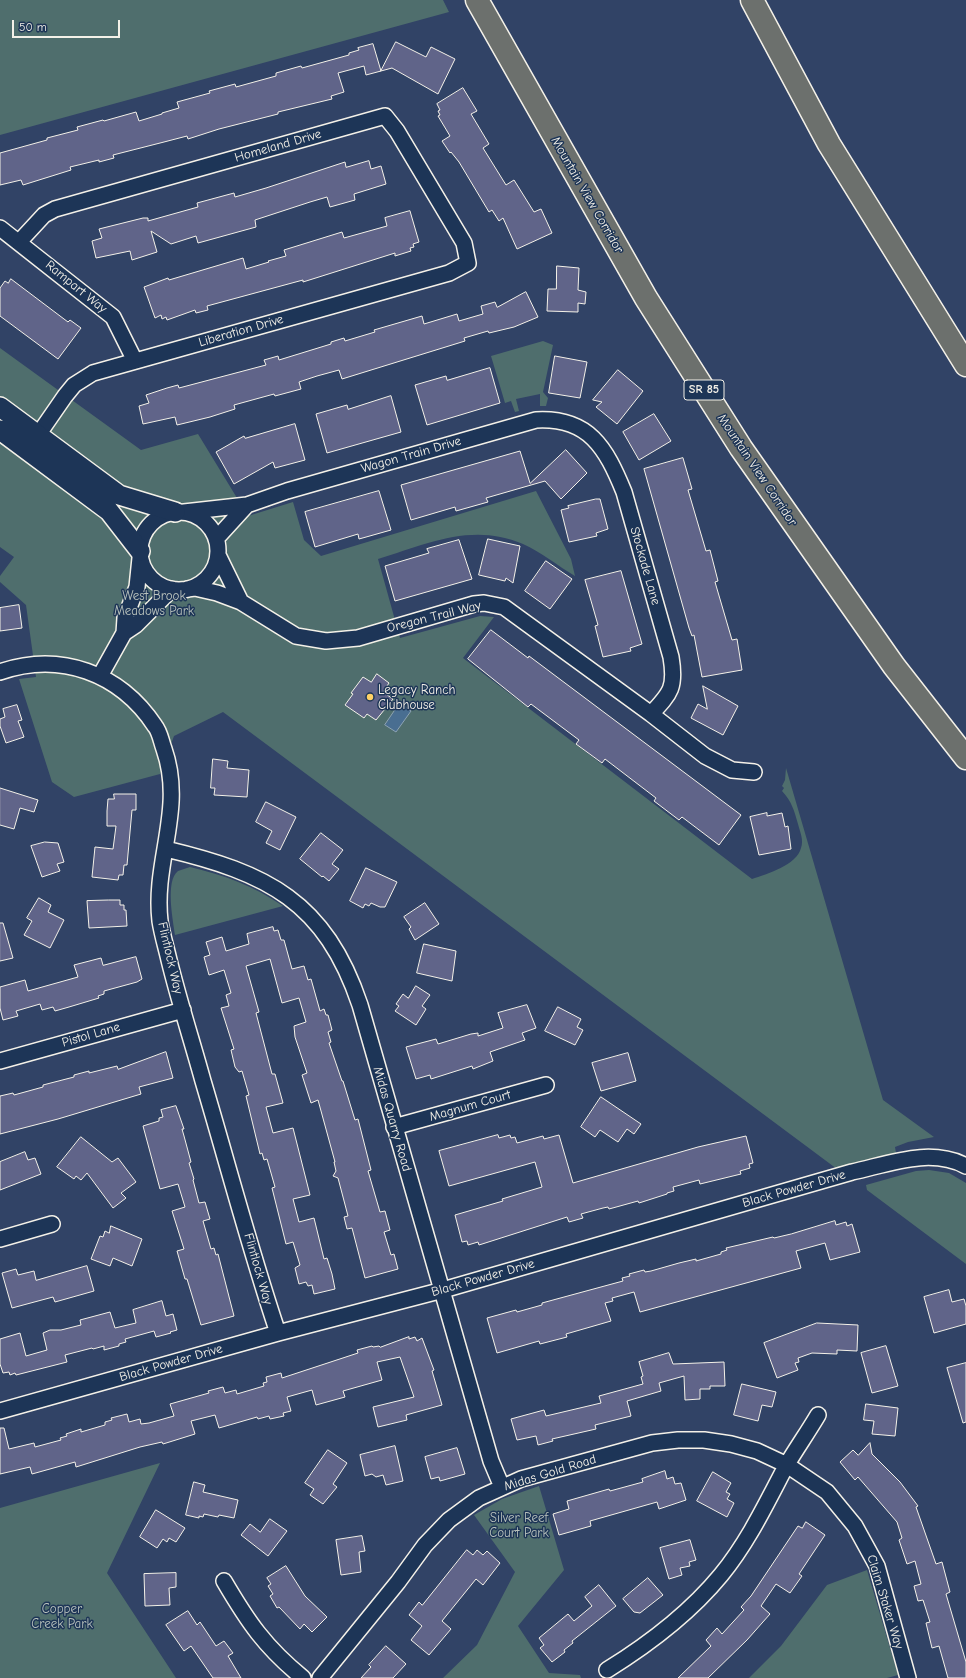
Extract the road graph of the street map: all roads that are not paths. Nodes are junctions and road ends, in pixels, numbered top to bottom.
1 (477, 0) edge
2 (752, 0) edge
3 (0, 228) edge
4 (19, 242) junction
5 (468, 263) joint
6 (135, 361) junction
7 (966, 365) edge
8 (0, 407) edge
9 (577, 426) joint
10 (0, 430) edge
11 (38, 435) junction
12 (247, 505) junction
13 (180, 512) junction
14 (216, 539) junction
15 (140, 554) junction
16 (218, 555) junction
17 (172, 589) junction
18 (187, 589) junction
19 (241, 602) junction
20 (124, 633) junction
21 (0, 672) edge
22 (100, 676) junction
23 (651, 714) junction
24 (966, 758) edge
25 (754, 772) dead end
26 (166, 849) junction
27 (183, 1010) junction
28 (0, 1061) edge
29 (546, 1085) dead end
30 (394, 1127) junction
31 (966, 1166) edge
32 (52, 1224) dead end
33 (0, 1239) edge
34 (443, 1290) junction
35 (278, 1333) junction
36 (0, 1411) edge
37 (818, 1415) dead end
38 (787, 1465) junction
39 (502, 1486) junction
40 (224, 1581) dead end
41 (607, 1670) dead end
42 (303, 1678) edge
43 (320, 1678) edge
44 (908, 1678) edge

1 - 24 highway, Mountain View Corridor / SR 85
2 - 7 highway
3 - 4 street, Rampart Way
4 - 5 street, Homeland Drive
4 - 6 street, Rampart Way
5 - 6 street, Liberation Drive
6 - 11 street, Liberation Drive
8 - 11 street
9 - 12 street, Wagon Train Drive
9 - 23 street, Stockade Lane
10 - 15 street
11 - 13 street
12 - 13 street, Wagon Train Drive
12 - 14 street, Wagon Train Drive
13 - 14 street
13 - 15 street
14 - 16 street
15 - 17 street
15 - 20 street
16 - 18 street
16 - 19 street
17 - 18 street
17 - 20 street
18 - 19 street, Oregon Trail Way
19 - 23 street, Oregon Trail Way
20 - 22 street
21 - 22 street, Flintlock Way
22 - 26 street, Flintlock Way
23 - 25 street, Oregon Trail Way
26 - 27 street, Flintlock Way
26 - 30 street, Midas Quarry Road
27 - 28 street, Pistol Lane
27 - 35 street, Flintlock Way
29 - 30 street, Magnum Court
30 - 34 street, Midas Quarry Road
31 - 34 street, Black Powder Drive
32 - 33 street
34 - 35 street, Black Powder Drive
34 - 39 street, Midas Quarry Road
35 - 36 street, Black Powder Drive
37 - 38 street
38 - 39 street, Midas Gold Road
38 - 41 street
38 - 44 street, Claim Staker Way
39 - 43 street, Midas Gold Road
40 - 42 street

